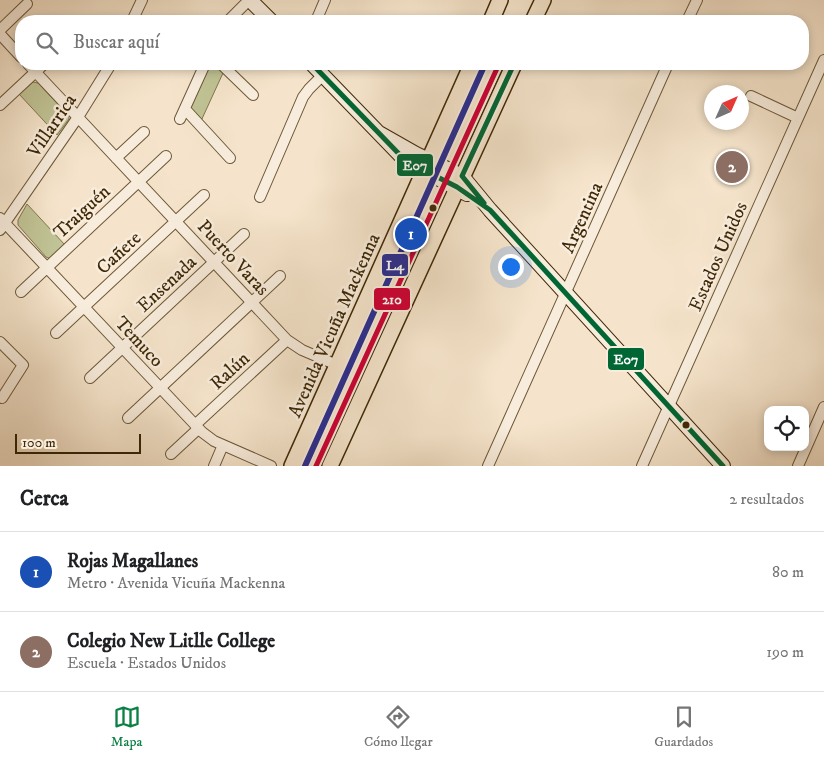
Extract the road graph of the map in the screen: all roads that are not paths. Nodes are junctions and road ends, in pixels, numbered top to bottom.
1 (142, 0) edge
2 (249, 0) edge
3 (325, 0) edge
4 (500, 0) edge
5 (543, 0) edge
6 (697, 0) edge
7 (27, 4) dead end
8 (16, 15) edge
9 (135, 15) edge
10 (234, 15) edge
11 (265, 15) edge
12 (319, 15) edge
13 (493, 15) edge
14 (536, 15) edge
15 (690, 15) edge
16 (15, 16) edge
17 (0, 30) edge
18 (0, 34) edge
19 (15, 50) edge
20 (824, 60) edge
21 (108, 70) edge
22 (202, 70) edge
23 (227, 70) edge
24 (318, 70) edge
25 (469, 70) edge
26 (511, 70) edge
27 (665, 70) edge
28 (36, 72) joint
29 (323, 75) junction
30 (253, 95) dead end
31 (751, 96) dead end
32 (0, 105) edge
33 (185, 109) junction
34 (78, 117) junction
35 (798, 118) junction
36 (180, 119) dead end
37 (144, 132) dead end
38 (166, 156) dead end
39 (116, 158) junction
40 (230, 158) dead end
41 (426, 165) junction
42 (138, 182) junction
43 (460, 182) junction
44 (204, 195) dead end
45 (260, 197) dead end
46 (176, 222) junction
47 (2, 224) edge
48 (244, 234) dead end
49 (214, 262) junction
50 (47, 268) junction
51 (280, 276) dead end
52 (21, 292) dead end
53 (566, 292) junction
54 (252, 302) junction
55 (84, 307) junction
56 (56, 333) dead end
57 (287, 340) junction
58 (0, 342) edge
59 (122, 348) junction
60 (337, 365) junction
61 (90, 378) dead end
62 (160, 388) junction
63 (0, 397) edge
64 (669, 407) junction
65 (824, 407) edge
66 (128, 418) dead end
67 (196, 427) junction
68 (223, 445) junction
69 (171, 454) dead end
70 (214, 466) edge
71 (271, 466) edge
72 (292, 466) edge
73 (330, 466) edge
74 (488, 466) edge
75 (642, 466) edge
76 (723, 466) edge
77 (798, 466) edge

1 - 9 street
2 - 10 street
2 - 11 main road
3 - 12 street
4 - 13 main road
5 - 14 main road
6 - 15 street
7 - 8 street
16 - 17 street
18 - 19 street
20 - 35 street, Estados Unidos
21 - 34 street, Villarrica
22 - 33 street
23 - 30 street
24 - 29 main road
25 - 41 main road, Avenida Vicuña Mackenna
26 - 43 main road
27 - 53 street, Argentina
28 - 32 street
28 - 34 street, Puerto Varas
29 - 41 main road
29 - 45 street
31 - 35 street
33 - 36 street
33 - 40 street
34 - 39 street, Puerto Varas
34 - 47 street, Villarrica
35 - 64 street, Estados Unidos
37 - 39 street
38 - 42 street, Traiguén
39 - 42 street, Puerto Varas
41 - 43 main road
41 - 60 main road, Avenida Vicuña Mackenna
42 - 46 street, Puerto Varas
42 - 50 street, Traiguén
43 - 53 main road
43 - 73 main road
44 - 46 street, Cañete
46 - 49 street, Puerto Varas
46 - 55 street, Cañete
47 - 50 street, Temuco
48 - 49 street, Ensenada
49 - 54 street, Puerto Varas
49 - 59 street, Ensenada
50 - 52 street, Traiguén
50 - 55 street, Temuco
51 - 54 street
53 - 64 main road
53 - 74 street, Argentina
54 - 57 street, Puerto Varas
54 - 62 street
55 - 56 street, Cañete
55 - 59 street, Temuco
57 - 60 street, Puerto Varas
57 - 67 street, Ralún
58 - 63 street
59 - 61 street, Ensenada
59 - 62 street, Temuco
60 - 72 main road, Avenida Vicuña Mackenna
62 - 66 street
62 - 67 street, Temuco
64 - 75 street, Estados Unidos
64 - 76 main road
65 - 77 street
67 - 68 street, Temuco
67 - 69 street, Ralún
68 - 70 street
68 - 71 street, Temuco

